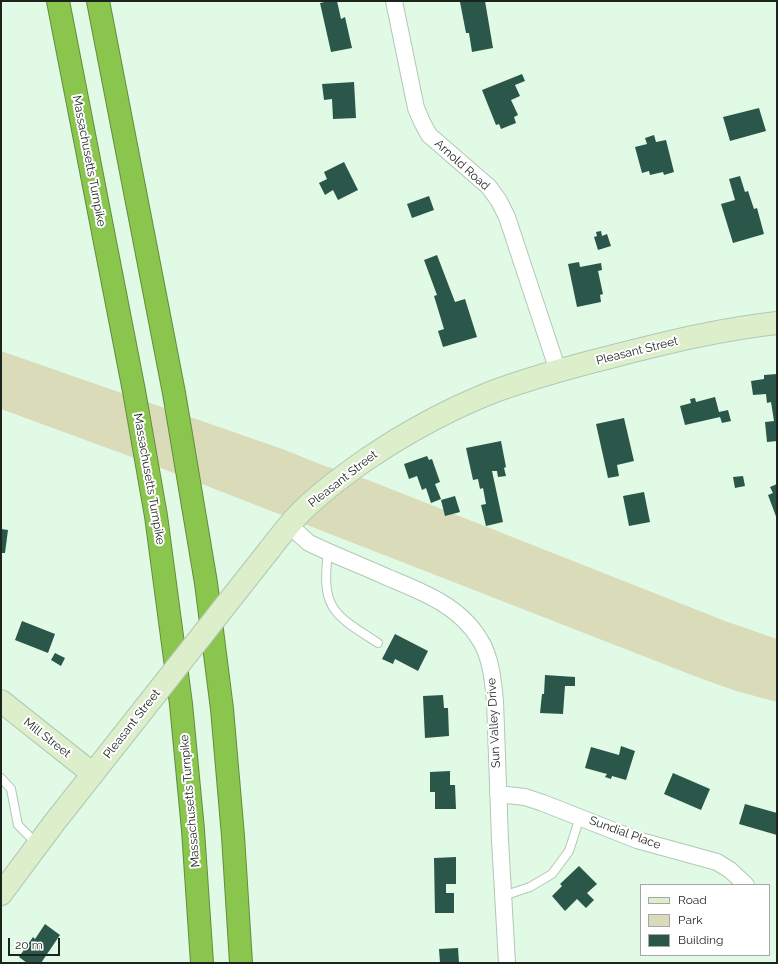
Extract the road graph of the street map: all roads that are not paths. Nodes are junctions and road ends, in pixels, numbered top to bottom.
1 (58, 1) edge
2 (98, 1) edge
3 (394, 1) edge
4 (777, 323) edge
5 (558, 371) junction
6 (289, 525) junction
7 (328, 552) junction
8 (378, 643) dead end
9 (1, 701) edge
10 (93, 774) junction
11 (1, 778) edge
12 (498, 794) junction
13 (580, 818) junction
14 (38, 845) junction
15 (745, 884) edge
16 (1, 894) edge
17 (503, 896) junction
18 (202, 963) edge
19 (241, 963) edge
20 (507, 963) edge

1 - 18 highway, Massachusetts Turnpike
2 - 19 highway
3 - 5 street, Arnold Road
4 - 5 main road, Pleasant Street
5 - 6 main road, Pleasant Street
6 - 7 street, Sun Valley Drive
6 - 10 main road, Pleasant Street, bridge
7 - 8 lane
7 - 12 street, Sun Valley Drive
9 - 10 main road, Mill Street
10 - 14 main road, Pleasant Street
11 - 14 lane
12 - 13 street, Sundial Place
12 - 17 street, Sun Valley Drive
13 - 15 street, Sundial Place
13 - 17 lane
14 - 16 main road, Pleasant Street
17 - 20 street, Sun Valley Drive

